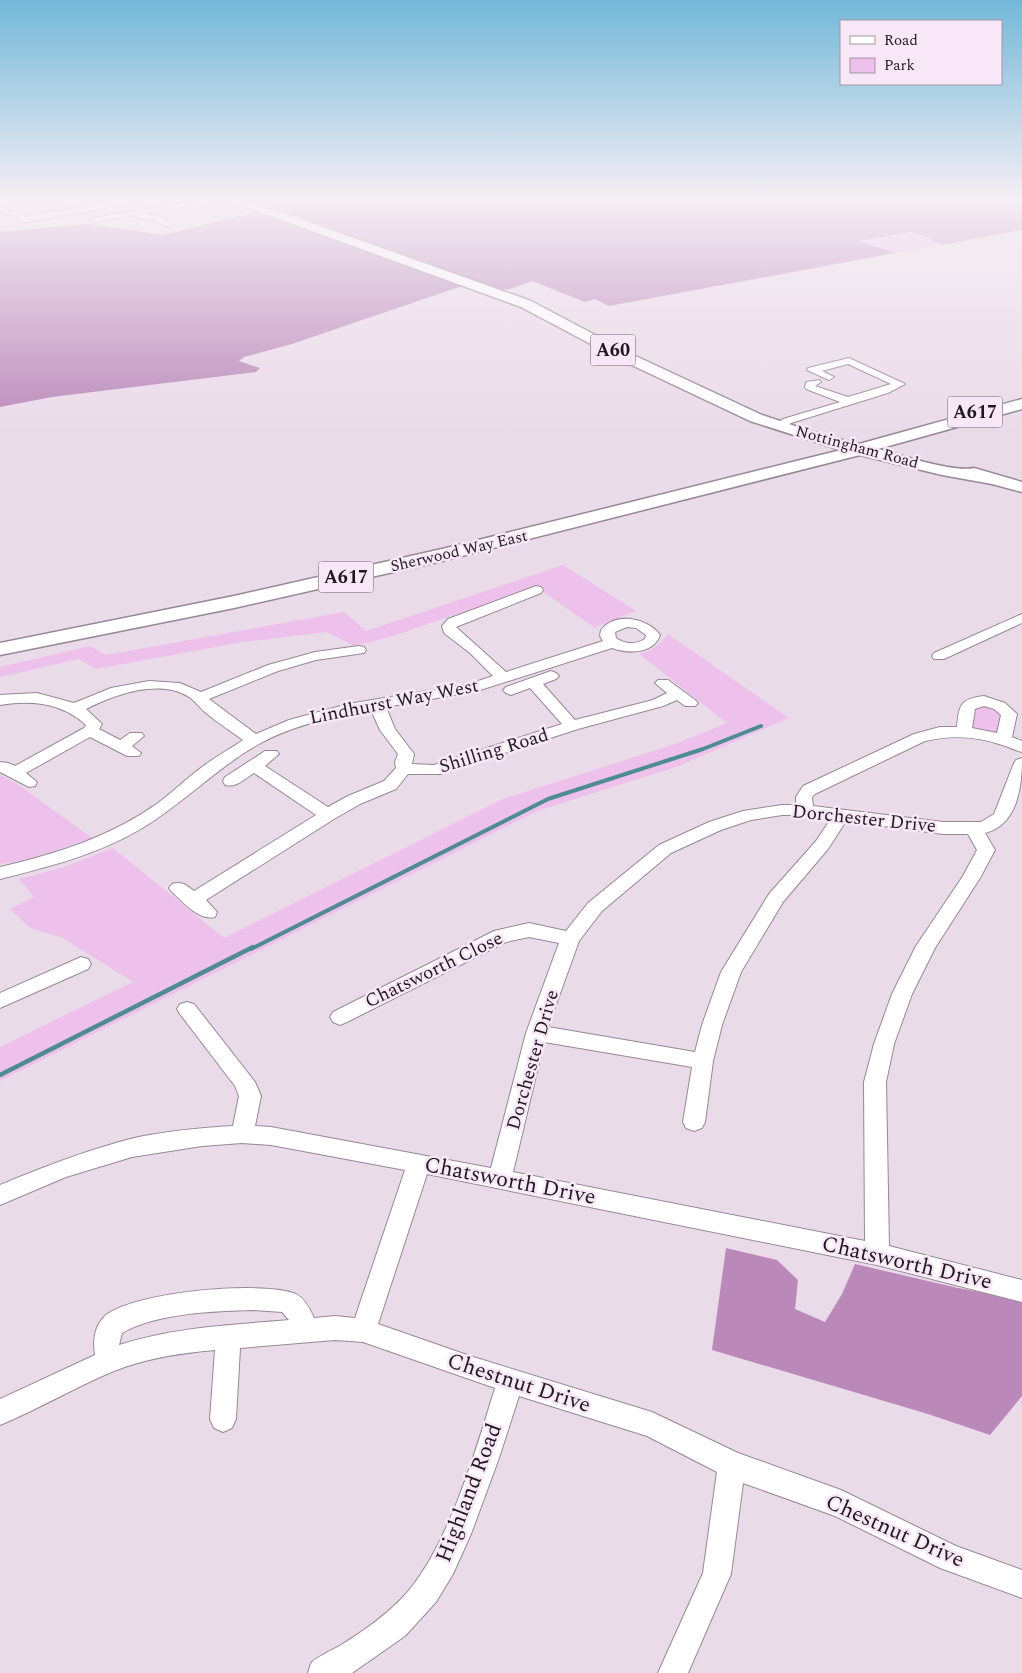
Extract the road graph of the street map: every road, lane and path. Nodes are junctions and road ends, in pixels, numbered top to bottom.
1 (451, 277) edge
2 (829, 377) dead end
3 (816, 382) dead end
4 (847, 401) junction
5 (1021, 404) edge
6 (783, 424) junction
7 (806, 434) junction
8 (860, 442) junction
9 (777, 464) junction
10 (990, 478) junction
11 (739, 479) junction
12 (1022, 487) edge
13 (536, 590) dead end
14 (1022, 618) edge
15 (612, 643) dead end
16 (0, 649) edge
17 (359, 650) dead end
18 (940, 656) dead end
19 (551, 676) dead end
20 (534, 682) junction
21 (663, 683) dead end
22 (507, 684) junction
23 (199, 698) junction
24 (0, 700) edge
25 (376, 703) junction
26 (74, 709) junction
27 (572, 726) junction
28 (90, 731) junction
29 (964, 732) junction
30 (136, 736) dead end
31 (254, 740) junction
32 (1004, 740) junction
33 (1022, 747) edge
34 (271, 754) dead end
35 (1022, 764) edge
36 (254, 766) junction
37 (404, 768) junction
38 (15, 774) dead end
39 (231, 781) dead end
40 (805, 810) junction
41 (328, 815) junction
42 (837, 815) junction
43 (973, 830) junction
44 (0, 872) edge
45 (178, 888) dead end
46 (193, 900) junction
47 (208, 912) dead end
48 (570, 939) junction
49 (81, 964) dead end
50 (0, 1001) edge
51 (187, 1009) dead end
52 (354, 1015) dead end
53 (536, 1033) junction
54 (703, 1061) junction
55 (694, 1122) dead end
56 (242, 1134) junction
57 (419, 1163) junction
58 (500, 1179) junction
59 (0, 1195) edge
60 (877, 1254) junction
61 (1022, 1291) edge
62 (363, 1330) junction
63 (308, 1331) junction
64 (228, 1338) junction
65 (108, 1361) junction
66 (510, 1380) junction
67 (0, 1412) edge
68 (223, 1418) dead end
69 (732, 1465) junction
70 (1022, 1584) edge
71 (323, 1673) edge
72 (673, 1673) edge

1 - 6 highway, Nottingham Road / A60
2 - 4 street
3 - 4 street
4 - 6 street
5 - 8 highway, A617
5 - 8 highway, A617
6 - 7 highway, Nottingham Road / A60
6 - 8 highway
7 - 8 highway, Nottingham Road / A60
7 - 9 highway
8 - 9 highway
8 - 10 highway, Nottingham Road / A60
8 - 10 highway, Nottingham Road / A60
8 - 11 highway, Sherwood Way East / A617
9 - 11 highway, Sherwood Way East / A617
10 - 12 highway, Nottingham Road / A60
11 - 16 highway, Sherwood Way East / A617
13 - 22 street
14 - 18 street
15 - 22 street, Lindhurst Way West
17 - 23 street
19 - 20 street
20 - 22 street
20 - 27 street
21 - 27 street, Shilling Road
22 - 25 street, Lindhurst Way West
23 - 26 street
23 - 31 street
24 - 26 street
25 - 31 street, Lindhurst Way West
25 - 37 street
26 - 28 street
27 - 37 street, Shilling Road
28 - 30 street
28 - 38 street
29 - 32 street
29 - 32 street
29 - 40 street
31 - 44 street, Lindhurst Way West
32 - 33 street
34 - 36 street
35 - 43 street, Dorchester Drive
36 - 39 street
36 - 41 street
37 - 41 street
40 - 42 street, Dorchester Drive
40 - 48 street, Dorchester Drive
41 - 46 street
42 - 43 street, Dorchester Drive
42 - 54 street
43 - 60 street
45 - 46 street
46 - 47 street
48 - 52 street, Chatsworth Close
48 - 53 street, Dorchester Drive
49 - 50 street
51 - 56 street
53 - 54 street
53 - 58 street, Dorchester Drive
54 - 55 street
56 - 57 street, Chatsworth Drive
56 - 59 street, Chatsworth Drive
57 - 58 street, Chatsworth Drive
57 - 62 street
58 - 60 street, Chatsworth Drive
60 - 61 street, Chatsworth Drive
62 - 63 street, Chestnut Drive
62 - 66 street, Chestnut Drive
63 - 64 street, Chestnut Drive
63 - 65 street
64 - 65 street, Chestnut Drive
64 - 68 street
65 - 67 street, Chestnut Drive
66 - 69 street, Chestnut Drive
66 - 71 street, Highland Road
69 - 70 street, Chestnut Drive
69 - 72 street

